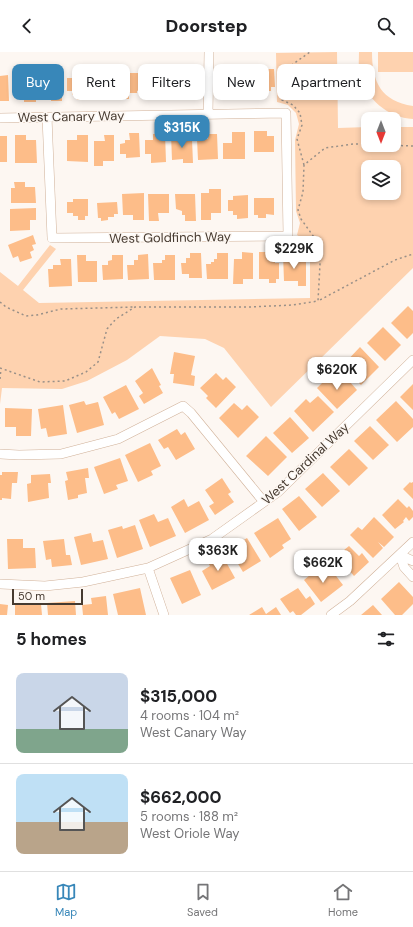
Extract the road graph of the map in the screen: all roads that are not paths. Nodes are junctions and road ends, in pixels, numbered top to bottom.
1 (209, 52) edge
2 (208, 114) junction
3 (47, 117) junction
4 (0, 118) edge
5 (288, 236) joint
6 (413, 360) edge
7 (0, 454) edge
8 (264, 502) junction
9 (413, 542) edge
10 (400, 555) junction
11 (413, 561) edge
12 (148, 568) junction
13 (413, 577) edge
14 (0, 584) edge
15 (164, 615) edge
16 (331, 615) edge

1 - 2 street
2 - 3 street, West Canary Way
2 - 5 street, West Canary Way
3 - 4 street, West Canary Way
3 - 5 street, West Goldfinch Way
6 - 8 street, West Cardinal Way
7 - 8 street
8 - 12 street, West Cardinal Way
9 - 10 street
10 - 11 street
10 - 13 street
10 - 16 street
12 - 14 street, West Cardinal Way
12 - 15 street

